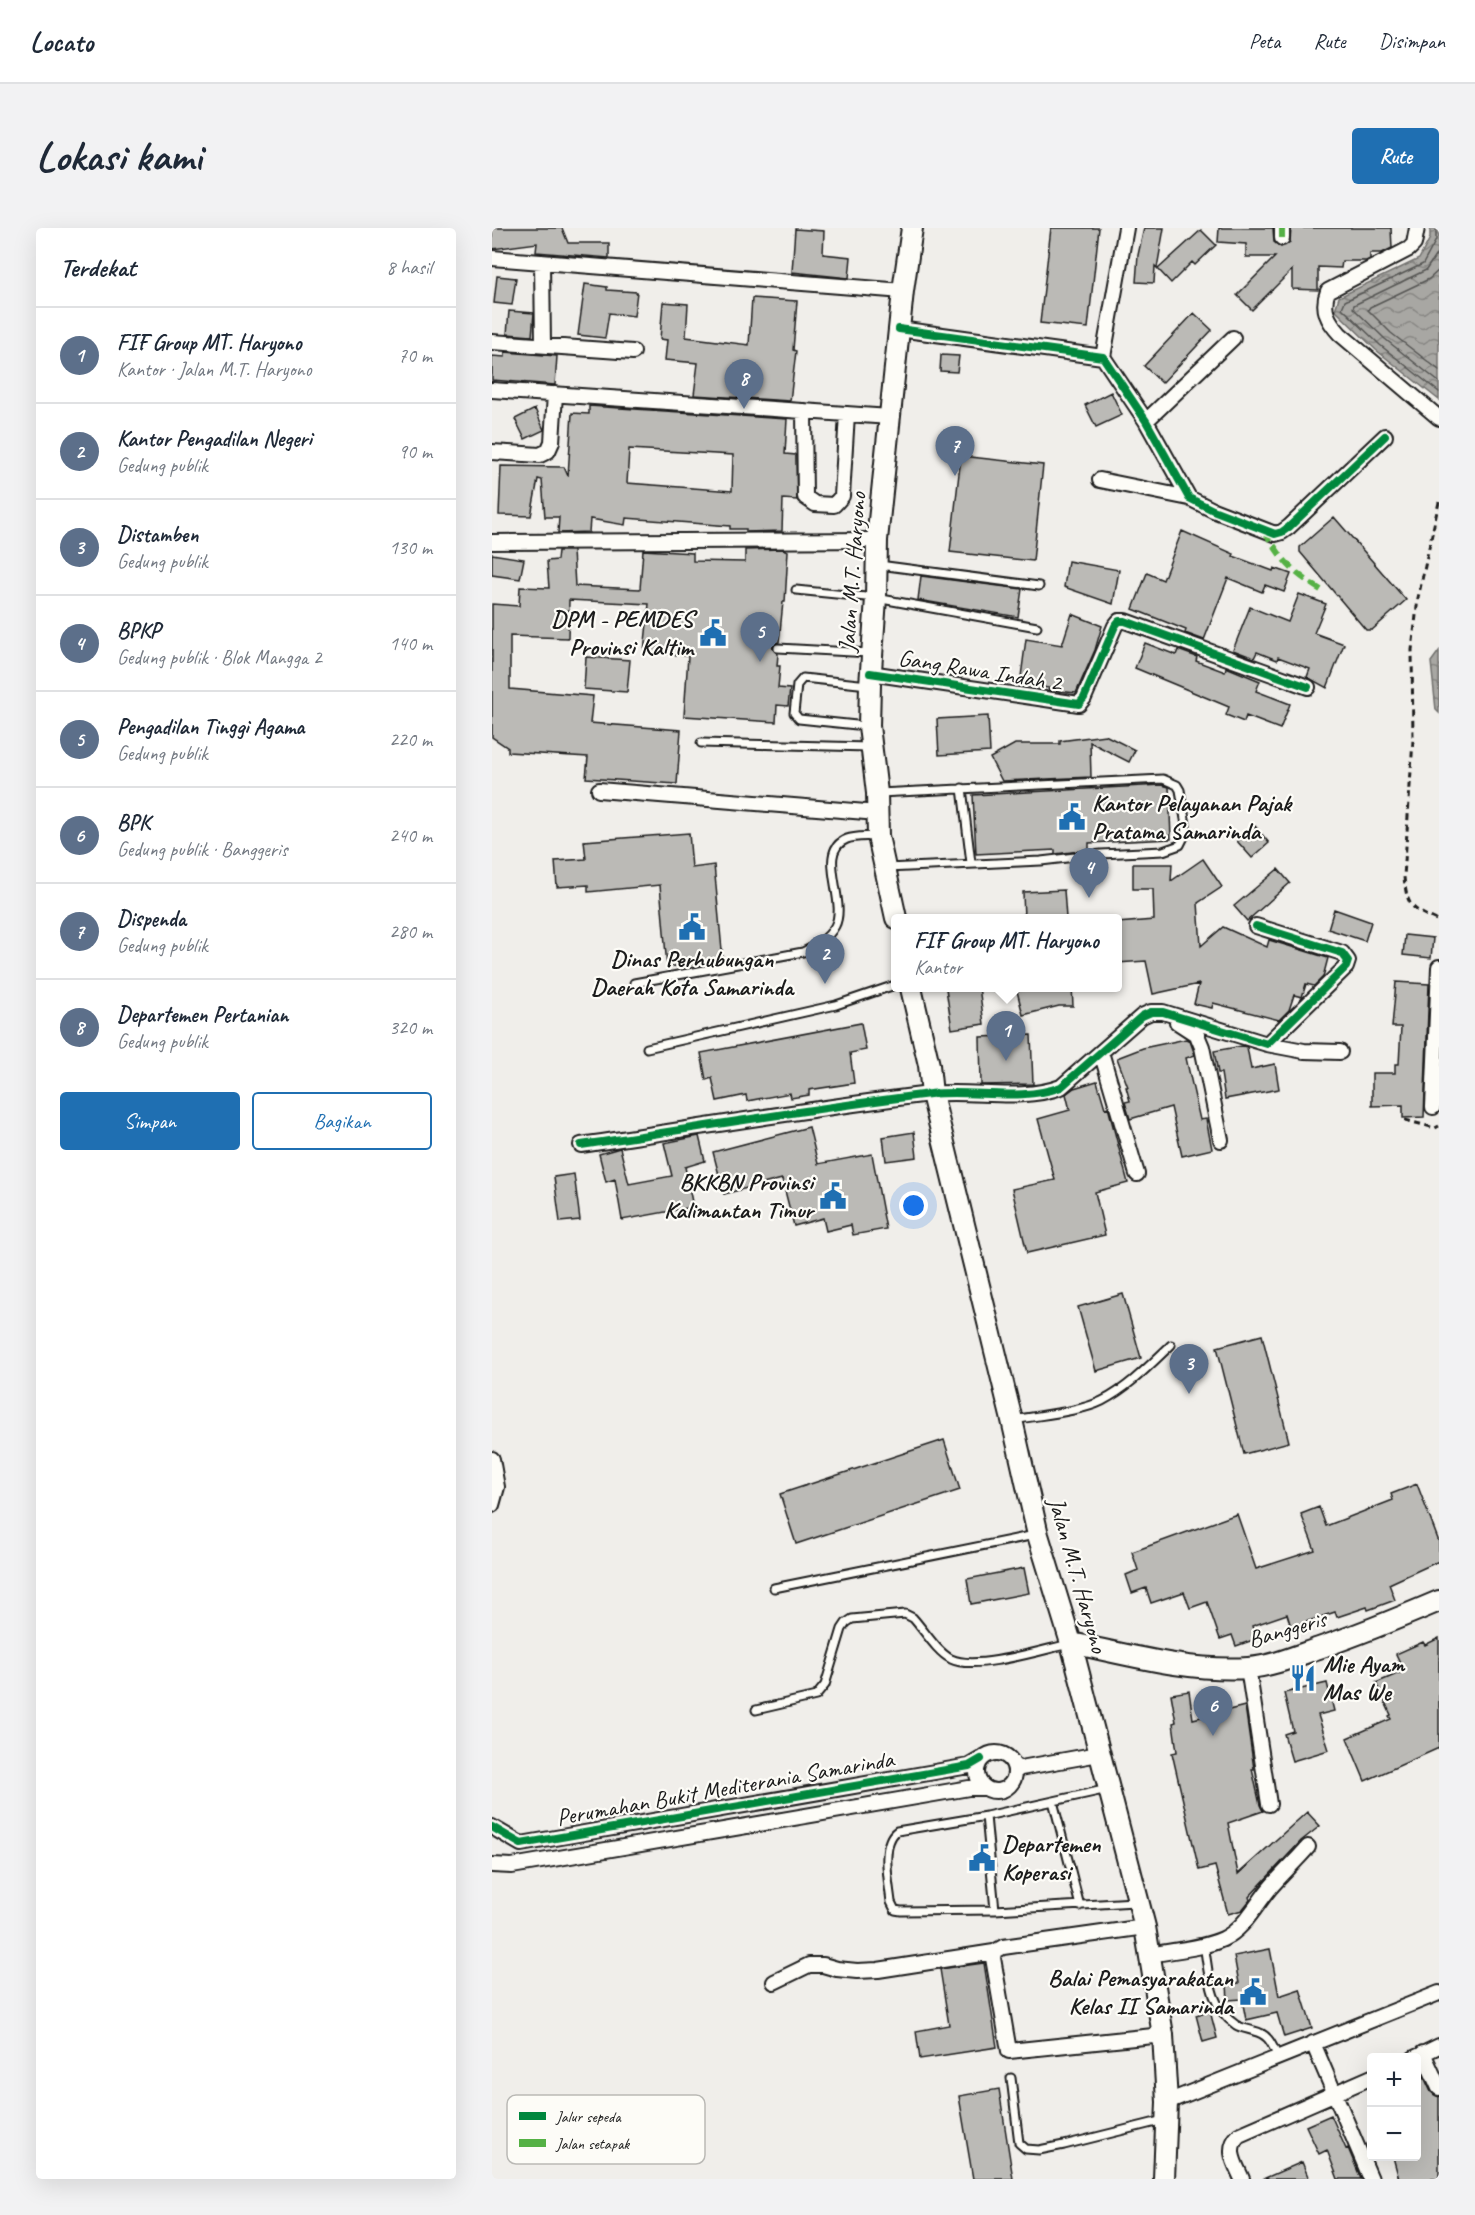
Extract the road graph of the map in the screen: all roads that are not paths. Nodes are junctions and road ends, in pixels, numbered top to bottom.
1 (912, 228) edge
2 (1126, 228) edge
3 (1417, 228) edge
4 (492, 258) edge
5 (542, 262) junction
6 (903, 291) junction
7 (899, 330) junction
8 (1233, 338) dead end
9 (492, 342) edge
10 (543, 345) junction
11 (633, 352) dead end
12 (1103, 357) junction
13 (492, 390) edge
14 (555, 394) junction
15 (804, 411) junction
16 (850, 414) junction
17 (886, 417) junction
18 (1439, 418) edge
19 (1146, 421) junction
20 (1385, 436) dead end
21 (492, 452) edge
22 (1100, 480) dead end
23 (1189, 498) junction
24 (877, 540) junction
25 (492, 542) edge
26 (876, 565) junction
27 (1039, 586) dead end
28 (796, 590) dead end
29 (876, 598) junction
30 (1037, 627) dead end
31 (778, 648) dead end
32 (872, 653) junction
33 (870, 679) junction
34 (1308, 687) dead end
35 (869, 726) junction
36 (701, 743) dead end
37 (870, 747) junction
38 (962, 788) junction
39 (599, 790) dead end
40 (877, 803) junction
41 (878, 836) junction
42 (972, 863) junction
43 (884, 868) junction
44 (895, 914) edge
45 (1256, 926) dead end
46 (1439, 967) edge
47 (634, 983) dead end
48 (891, 986) edge
49 (912, 992) edge
50 (1163, 1012) junction
51 (1268, 1044) junction
52 (647, 1048) dead end
53 (1101, 1052) junction
54 (1340, 1052) dead end
55 (932, 1094) junction
56 (1433, 1107) dead end
57 (1221, 1140) dead end
58 (581, 1145) dead end
59 (1137, 1174) dead end
60 (1171, 1345) dead end
61 (1012, 1420) junction
62 (492, 1459) edge
63 (492, 1505) edge
64 (1038, 1535) junction
65 (774, 1588) dead end
66 (1439, 1601) edge
67 (1071, 1643) junction
68 (1248, 1668) junction
69 (756, 1710) dead end
70 (1099, 1754) junction
71 (975, 1763) junction
72 (1015, 1769) junction
73 (986, 1788) junction
74 (1108, 1789) junction
75 (1053, 1801) junction
76 (1269, 1804) dead end
77 (986, 1816) junction
78 (492, 1827) edge
79 (521, 1844) junction
80 (1308, 1847) dead end
81 (492, 1865) edge
82 (519, 1865) junction
83 (1138, 1902) junction
84 (1080, 1906) junction
85 (995, 1910) junction
86 (1145, 1927) junction
87 (1204, 1944) junction
88 (994, 1952) junction
89 (1150, 1955) junction
90 (774, 1982) dead end
91 (1439, 1993) edge
92 (1163, 2036) junction
93 (1313, 2043) junction
94 (1439, 2046) edge
95 (1421, 2054) edge
96 (1278, 2057) junction
97 (1421, 2060) edge
98 (1011, 2078) dead end
99 (1367, 2079) edge
100 (1439, 2088) edge
101 (1334, 2095) junction
102 (1166, 2111) junction
103 (1164, 2179) edge
104 (1242, 2179) edge
105 (1371, 2179) edge

1 - 6 main road, Jalan M.T. Haryono
2 - 12 street
3 - 18 street
4 - 5 street
5 - 6 street
5 - 10 street
6 - 7 main road, Jalan M.T. Haryono
7 - 12 street
7 - 17 main road, Jalan M.T. Haryono
8 - 19 street
9 - 10 street
10 - 11 street
12 - 19 street
13 - 14 street
14 - 15 street
14 - 21 street
15 - 16 street
15 - 16 street
16 - 17 street
17 - 24 main road, Jalan M.T. Haryono
19 - 23 street
20 - 23 street
22 - 23 street
24 - 25 street
24 - 26 main road, Jalan M.T. Haryono
26 - 27 lane
26 - 29 main road, Jalan M.T. Haryono
28 - 29 lane
29 - 30 lane
29 - 32 main road, Jalan M.T. Haryono
31 - 32 lane
32 - 33 main road, Jalan M.T. Haryono
33 - 34 street, Gang Rawa Indah 2
33 - 35 main road, Jalan M.T. Haryono
33 - 35 lane
35 - 37 main road, Jalan M.T. Haryono
36 - 37 lane
37 - 40 main road, Jalan M.T. Haryono
38 - 40 lane
38 - 42 lane
38 - 42 lane
39 - 40 street
40 - 41 main road, Jalan M.T. Haryono
41 - 43 main road, Jalan M.T. Haryono
41 - 47 lane
42 - 43 lane
43 - 44 main road, Jalan M.T. Haryono
45 - 51 street
46 - 56 street
48 - 52 lane
49 - 55 main road, Jalan M.T. Haryono
50 - 51 street
50 - 53 street
50 - 57 street
51 - 54 street
53 - 55 street
53 - 59 street
55 - 58 street
55 - 61 main road, Jalan M.T. Haryono
60 - 61 lane
61 - 64 main road, Jalan M.T. Haryono
62 - 63 street
64 - 65 lane
64 - 67 main road, Jalan M.T. Haryono
66 - 68 main road, Banggeris
67 - 68 main road, Banggeris
67 - 69 lane
67 - 70 main road, Jalan M.T. Haryono
68 - 76 street
70 - 72 street
70 - 74 main road, Jalan M.T. Haryono
71 - 72 street, Perumahan Bukit Mediterania Samarinda
71 - 73 street
71 - 79 street, Perumahan Bukit Mediterania Samarinda
72 - 73 street
73 - 82 street
74 - 75 lane
74 - 83 main road, Jalan M.T. Haryono
75 - 77 lane
75 - 84 lane
77 - 85 lane
77 - 85 lane
78 - 79 street
79 - 82 street
80 - 87 street
81 - 82 street
83 - 84 lane
83 - 86 main road, Jalan M.T. Haryono
84 - 85 lane
86 - 88 street
86 - 89 main road, Jalan M.T. Haryono
87 - 89 street
87 - 96 lane
88 - 90 street
88 - 92 street
89 - 92 main road, Jalan M.T. Haryono
91 - 93 street
92 - 102 main road, Jalan M.T. Haryono
93 - 96 street
93 - 101 street
94 - 95 street
96 - 102 street
97 - 100 street
98 - 102 lane
99 - 101 street
101 - 104 street
101 - 105 street
102 - 103 main road, Jalan M.T. Haryono

